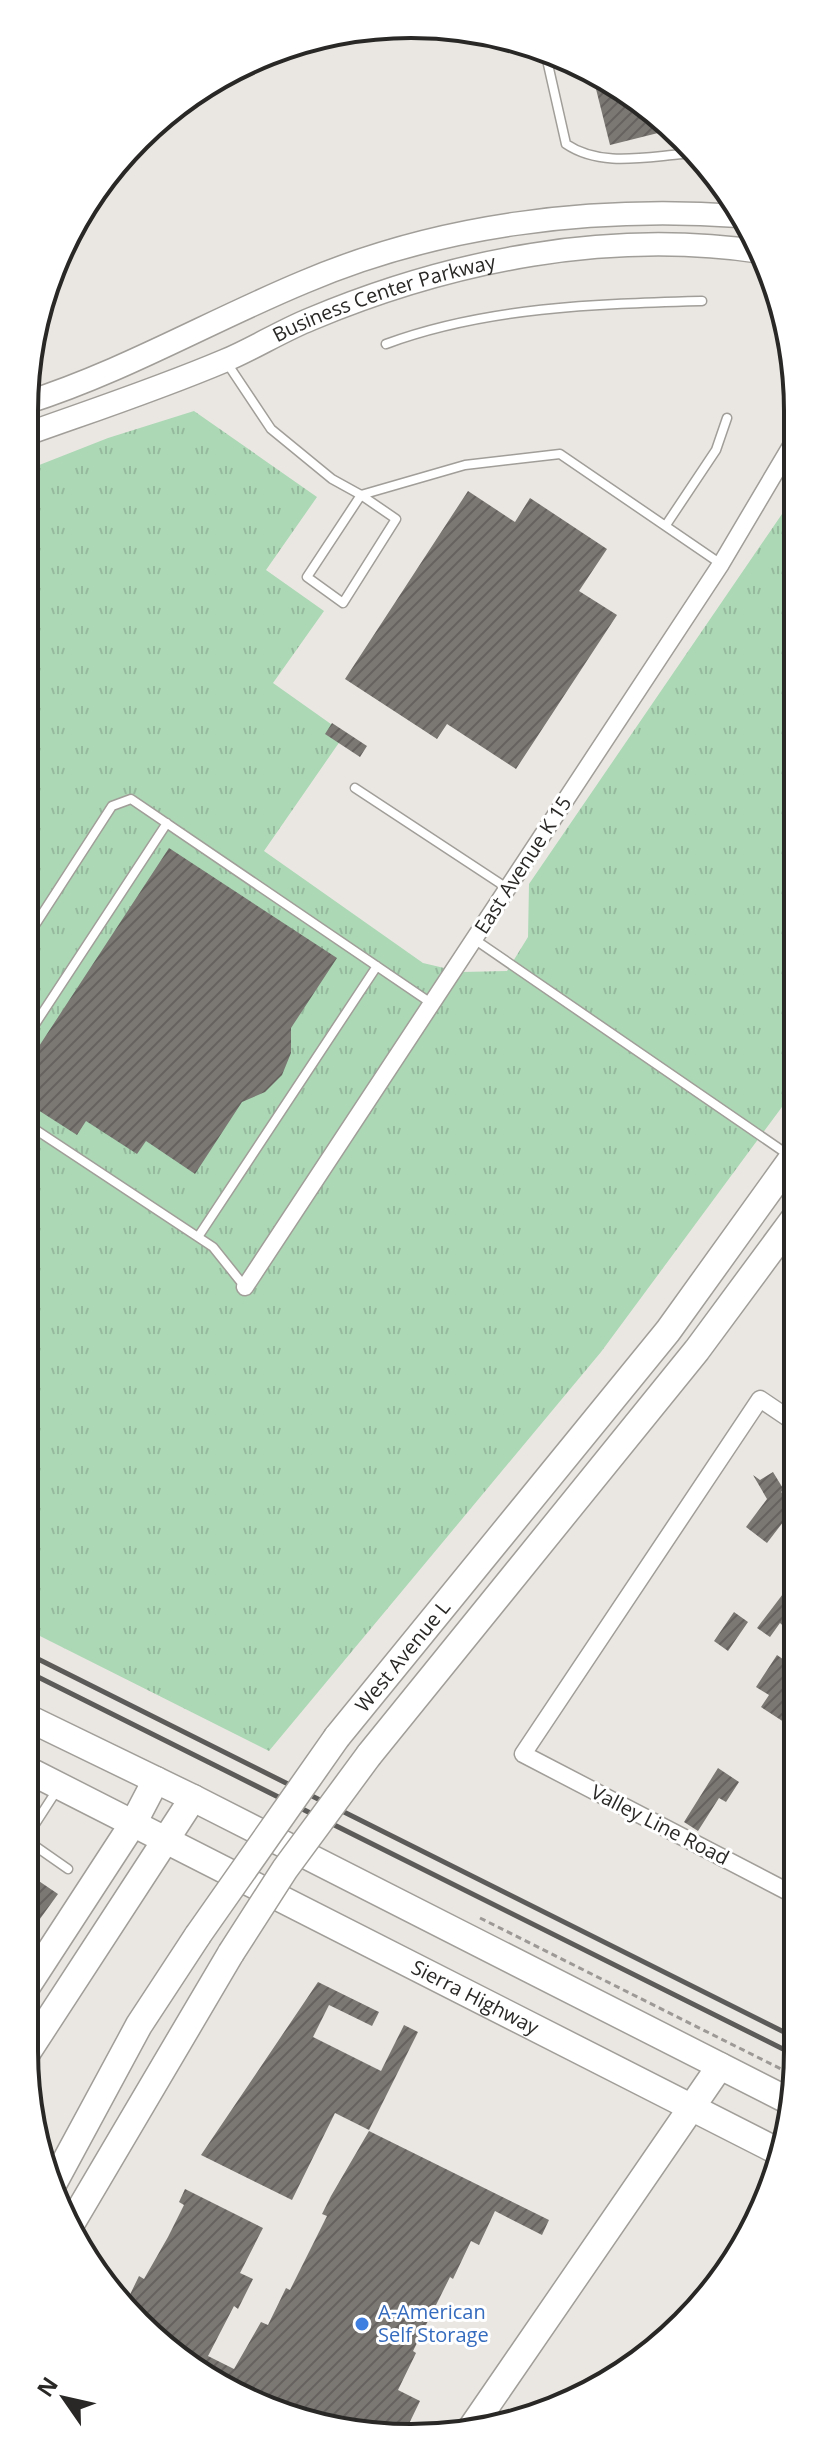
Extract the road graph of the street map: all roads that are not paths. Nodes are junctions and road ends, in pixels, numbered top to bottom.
1 (548, 64) edge
2 (681, 154) edge
3 (728, 215) edge
4 (748, 251) edge
5 (702, 301) dead end
6 (386, 344) dead end
7 (225, 361) junction
8 (39, 398) edge
9 (727, 418) dead end
10 (38, 430) edge
11 (784, 458) edge
12 (361, 495) junction
13 (666, 525) junction
14 (721, 564) junction
15 (355, 788) dead end
16 (167, 823) junction
17 (508, 888) junction
18 (38, 920) edge
19 (474, 939) junction
20 (377, 966) junction
21 (432, 1003) junction
22 (38, 1020) edge
23 (38, 1131) edge
24 (784, 1148) edge
25 (784, 1170) edge
26 (784, 1232) edge
27 (198, 1237) junction
28 (245, 1287) joint
29 (784, 1415) edge
30 (38, 1723) edge
31 (38, 1775) edge
32 (156, 1780) junction
33 (60, 1786) junction
34 (193, 1798) junction
35 (38, 1819) edge
36 (134, 1822) junction
37 (166, 1841) junction
38 (38, 1849) edge
39 (68, 1869) dead end
40 (784, 1890) edge
41 (38, 1969) edge
42 (38, 2036) edge
43 (720, 2066) junction
44 (781, 2097) edge
45 (690, 2107) junction
46 (117, 2141) junction
47 (771, 2148) edge
48 (58, 2172) edge
49 (76, 2216) edge
50 (79, 2221) edge
51 (478, 2418) edge

1 - 2 lane
3 - 8 main road, Business Center Parkway
4 - 7 main road, Business Center Parkway
5 - 6 lane
7 - 10 main road, Business Center Parkway
7 - 12 lane
9 - 13 lane
11 - 14 street, East Avenue K 15
12 - 12 lane
12 - 13 lane
13 - 14 lane
14 - 17 street, East Avenue K 15
15 - 17 lane
16 - 18 lane
16 - 20 lane
16 - 22 lane
17 - 19 street, East Avenue K 15
19 - 21 street, East Avenue K 15
19 - 24 lane
20 - 21 lane
20 - 27 lane
21 - 28 street, East Avenue K 15
23 - 27 lane
25 - 48 main road, West Avenue L, bridge
26 - 46 main road, West Avenue L, bridge
27 - 28 lane
29 - 40 street, Valley Line Road
30 - 32 main road
31 - 33 main road
32 - 34 main road
32 - 36 main road
33 - 35 lane
33 - 36 main road
34 - 37 main road
34 - 43 main road
36 - 37 main road, Sierra Highway
36 - 41 main road
37 - 42 main road
37 - 45 main road, Sierra Highway
38 - 39 lane
43 - 44 main road
43 - 45 main road
45 - 47 main road, Sierra Highway
45 - 51 main road
46 - 49 main road, West Avenue L
46 - 50 main road

